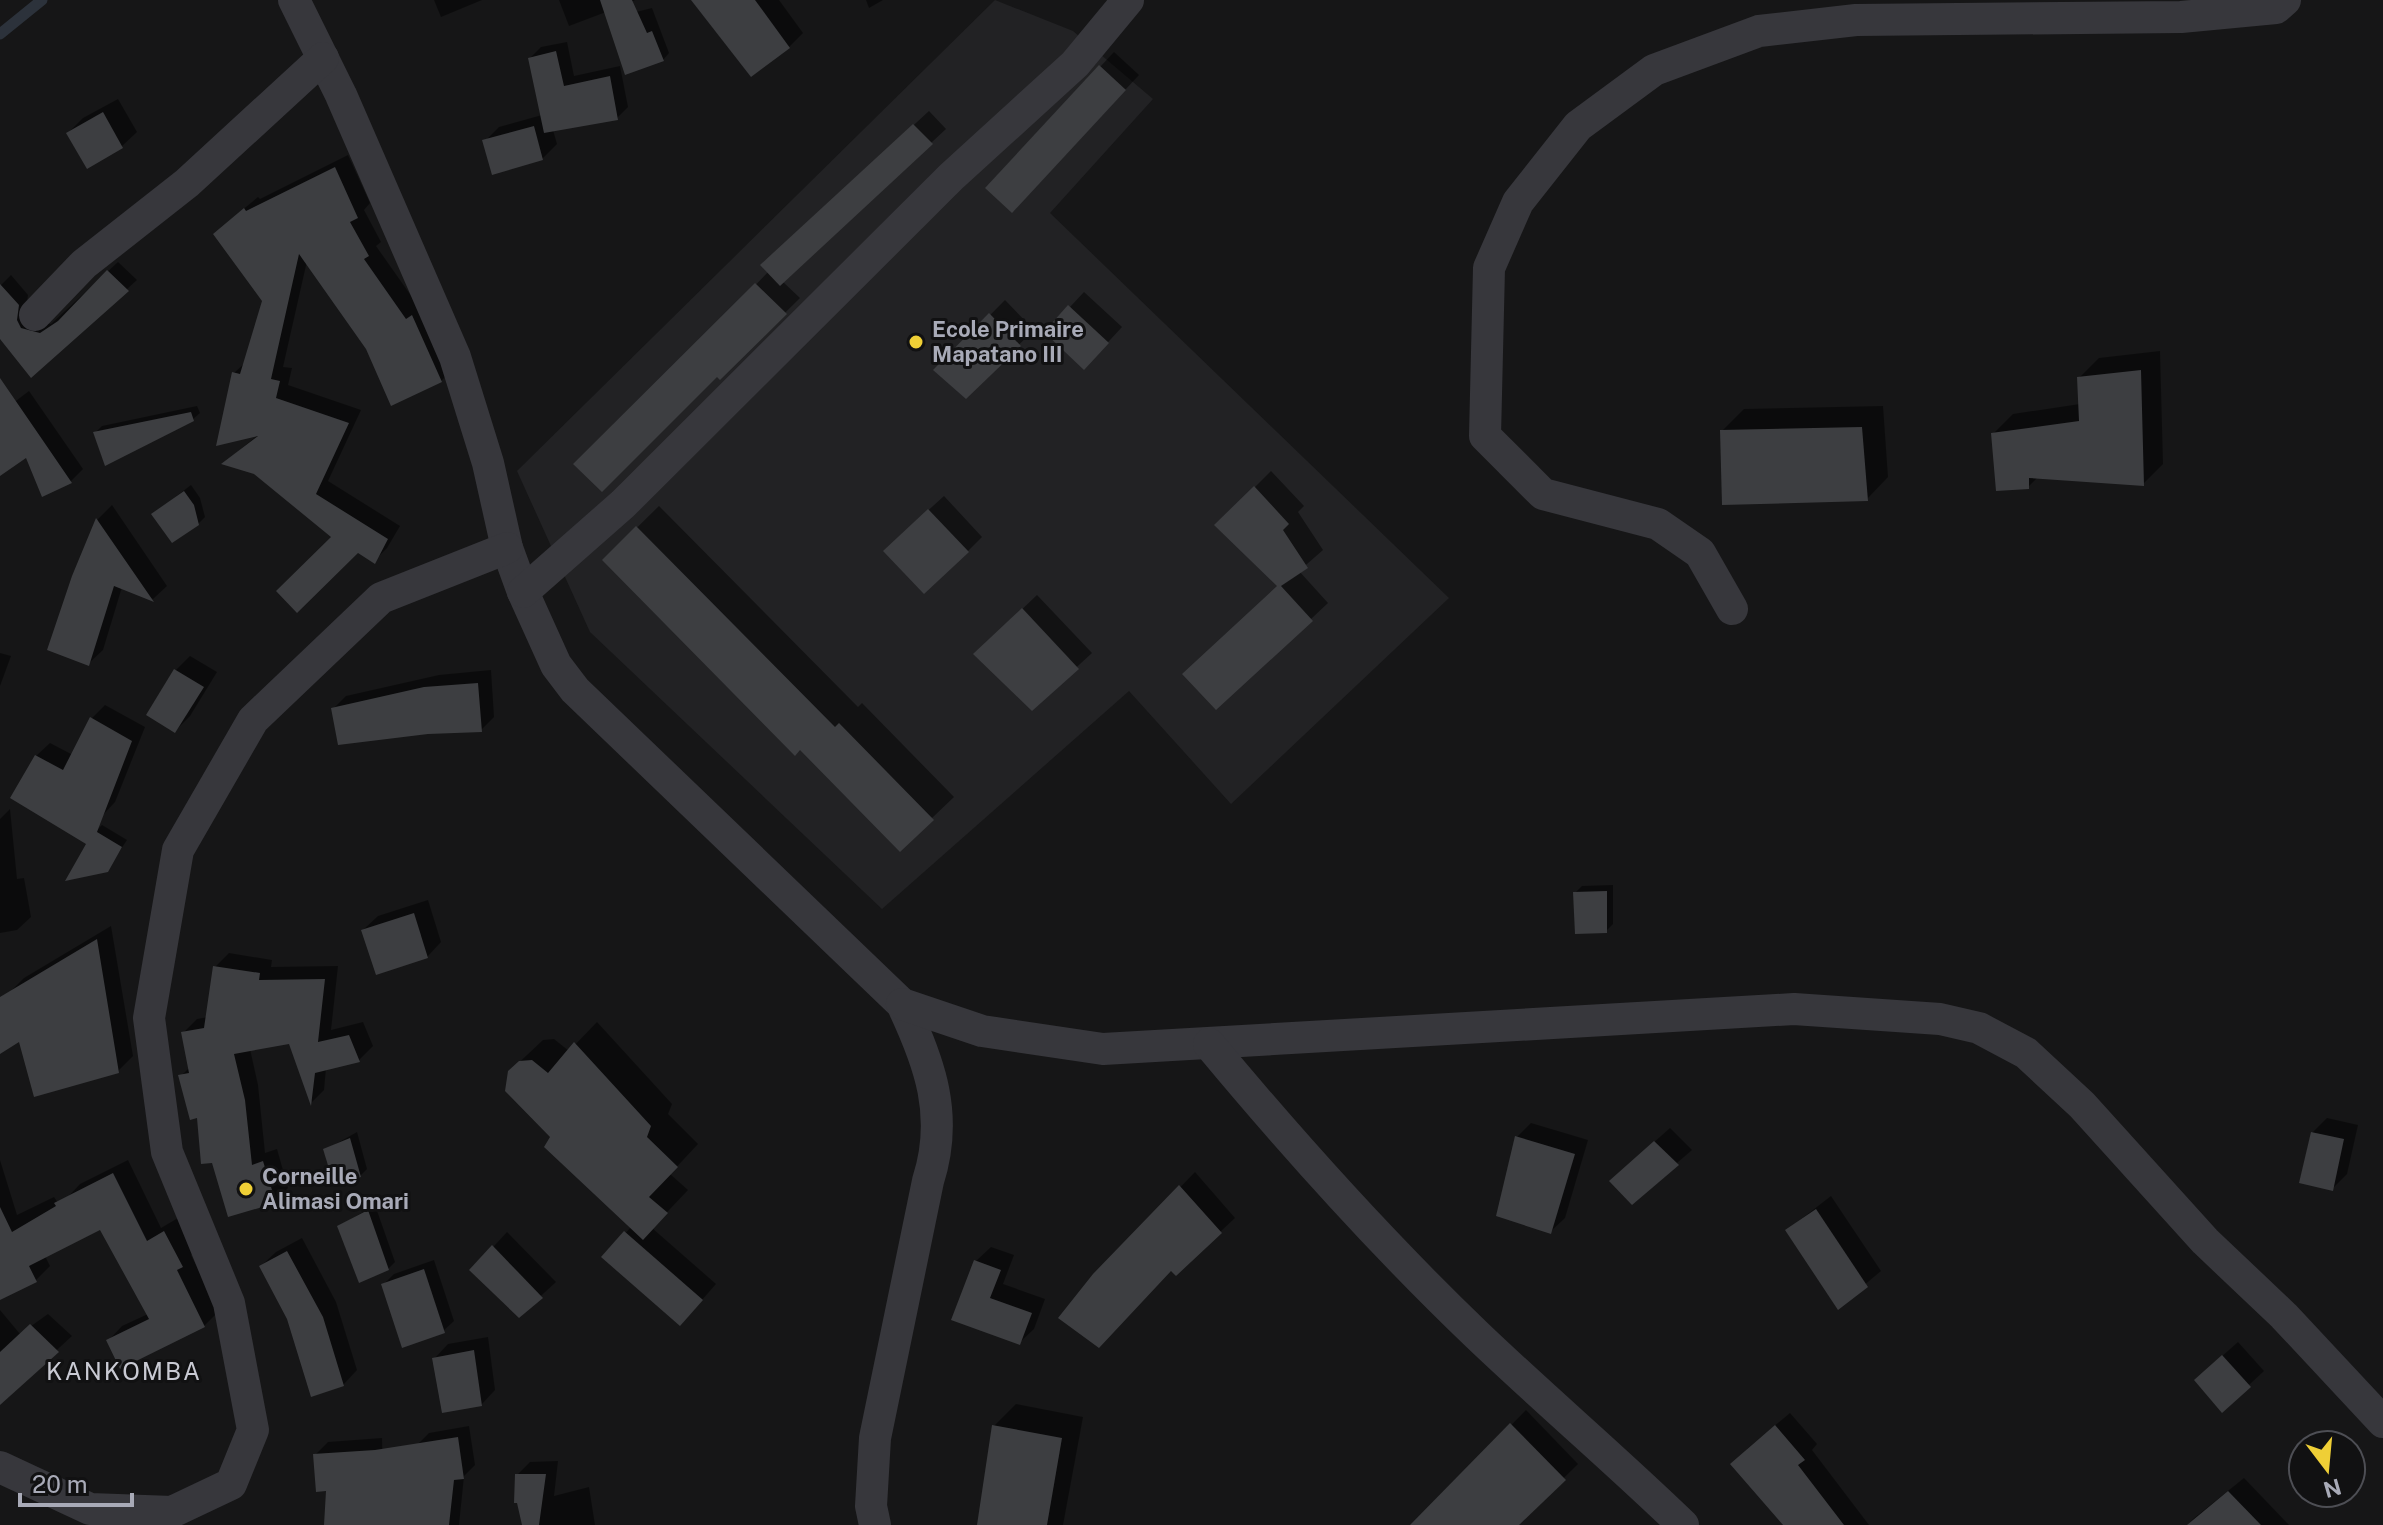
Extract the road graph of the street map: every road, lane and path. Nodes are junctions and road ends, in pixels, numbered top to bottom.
1 (294, 0) edge
2 (1128, 0) edge
3 (2285, 0) edge
4 (323, 58) junction
5 (35, 315) dead end
6 (507, 548) junction
7 (523, 592) junction
8 (1732, 609) dead end
9 (902, 1004) junction
10 (1209, 1044) junction
11 (2383, 1422) edge
12 (0, 1467) edge
13 (875, 1525) edge
14 (1683, 1525) edge

1 - 4 street
2 - 7 street
3 - 8 street
4 - 5 street
4 - 6 street
6 - 7 street
6 - 12 street
7 - 9 street
9 - 10 street
9 - 13 street
10 - 11 street
10 - 14 street

